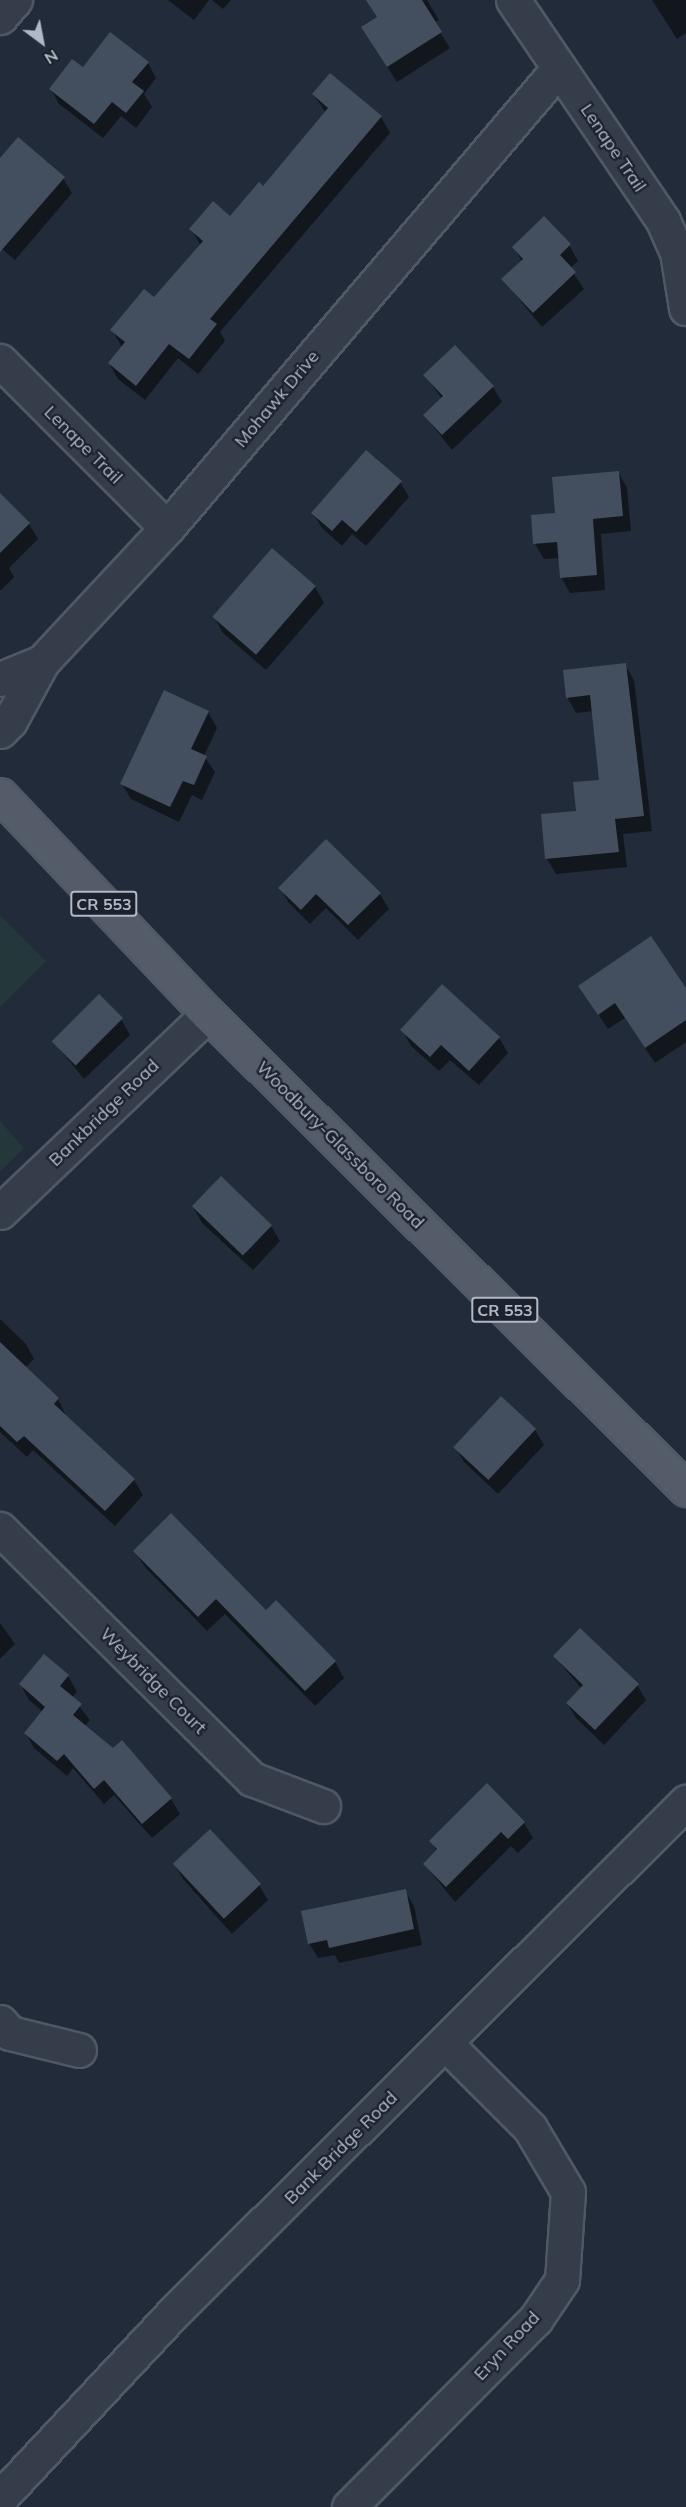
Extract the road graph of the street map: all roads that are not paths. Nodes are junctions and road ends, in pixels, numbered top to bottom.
1 (15, 0) edge
2 (513, 0) edge
3 (0, 17) edge
4 (558, 68) junction
5 (686, 308) edge
6 (0, 361) edge
7 (167, 528) junction
8 (42, 662) junction
9 (0, 679) edge
10 (0, 731) edge
11 (0, 795) edge
12 (208, 1014) junction
13 (0, 1212) edge
14 (686, 1489) edge
15 (0, 1529) edge
16 (686, 1802) edge
17 (323, 1806) dead end
18 (0, 2022) edge
19 (445, 2043) junction
20 (79, 2050) dead end
21 (0, 2498) edge
22 (349, 2507) edge

1 - 3 street
2 - 4 street, Lenape Trail
4 - 5 street, Lenape Trail
4 - 7 street, Mohawk Drive
6 - 7 street, Lenape Trail
7 - 8 street, Mohawk Drive
8 - 9 street
8 - 10 street, Mohawk Drive
11 - 12 main road, Woodbury-Glassboro Road / CR 553
12 - 13 street, Bankbridge Road
12 - 14 main road, Woodbury-Glassboro Road / CR 553
15 - 17 street, Weybridge Court
16 - 19 street, Bank Bridge Road
18 - 20 street
19 - 21 street, Bank Bridge Road
19 - 22 street, Eryn Road

